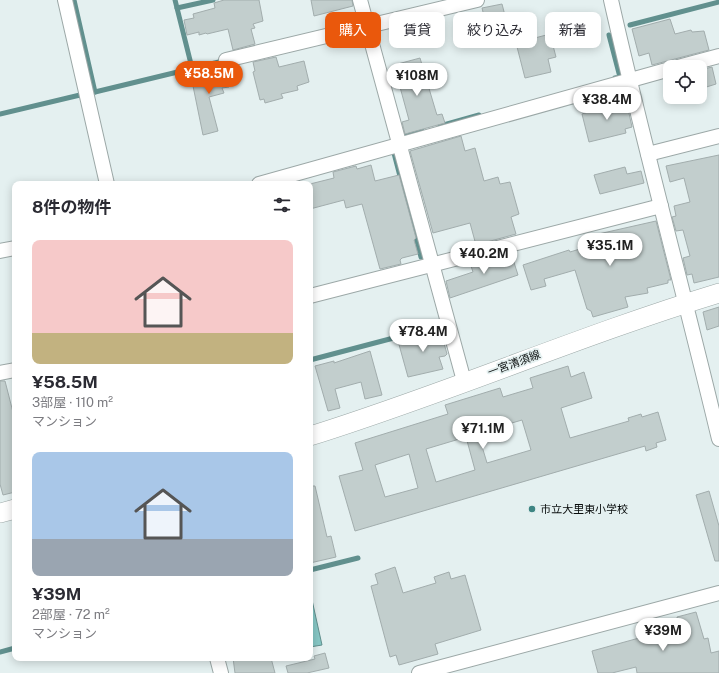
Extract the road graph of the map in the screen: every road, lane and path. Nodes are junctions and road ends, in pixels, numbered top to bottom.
1 (65, 0) edge
2 (360, 0) edge
3 (477, 0) edge
4 (611, 0) edge
5 (363, 12) edge
6 (381, 23) edge
7 (325, 36) edge
8 (373, 48) edge
9 (719, 56) edge
10 (226, 60) dead end
11 (704, 60) edge
12 (663, 71) edge
13 (629, 80) junction
14 (719, 136) edge
15 (399, 145) junction
16 (648, 154) junction
17 (106, 181) edge
18 (270, 181) edge
19 (662, 206) junction
20 (12, 249) edge
21 (0, 251) edge
22 (432, 264) junction
23 (719, 293) edge
24 (313, 295) edge
25 (686, 303) junction
26 (12, 371) edge
27 (0, 374) edge
28 (464, 381) junction
29 (313, 435) edge
30 (719, 439) edge
31 (12, 510) edge
32 (0, 513) edge
33 (719, 593) edge
34 (218, 661) edge
35 (221, 673) edge
36 (419, 673) edge

1 - 17 street
2 - 5 street
3 - 6 street
4 - 13 street
7 - 10 street
8 - 15 street
9 - 11 street
12 - 13 street
13 - 15 street
13 - 16 street
14 - 16 street
15 - 18 street
15 - 22 street
16 - 19 street
19 - 22 street
19 - 25 street
20 - 21 street
22 - 24 street
22 - 28 street
23 - 25 main road, 一宮清須線
25 - 28 main road, 一宮清須線
25 - 30 street
26 - 27 street
28 - 29 main road, 一宮清須線
31 - 32 main road
33 - 36 street
34 - 35 street

